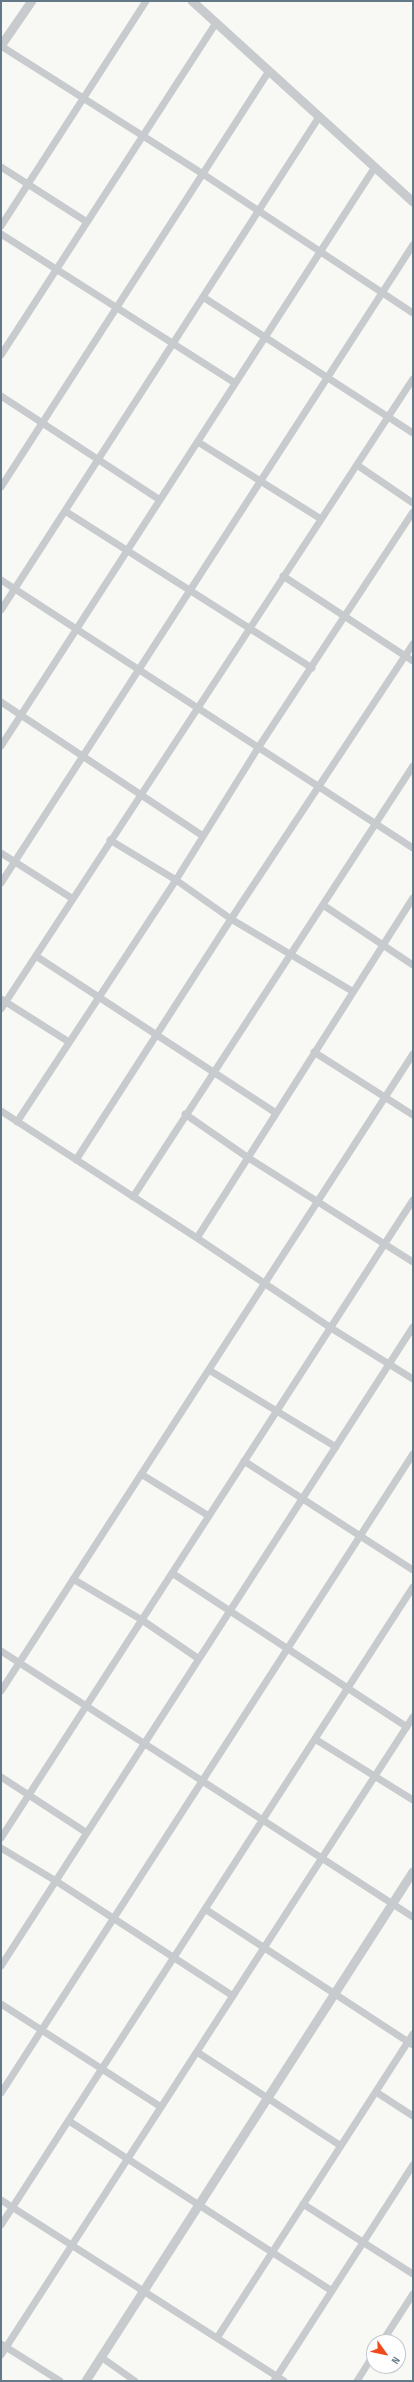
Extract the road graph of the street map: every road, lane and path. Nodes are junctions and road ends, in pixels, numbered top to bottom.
1 (32, 1) edge
2 (146, 1) edge
3 (192, 1) edge
4 (216, 23) junction
5 (1, 46) edge
6 (269, 71) junction
7 (83, 99) junction
8 (319, 117) junction
9 (142, 137) junction
10 (1, 167) edge
11 (375, 167) junction
12 (202, 174) junction
13 (28, 184) junction
14 (413, 202) edge
15 (258, 211) junction
16 (87, 222) junction
17 (1, 226) edge
18 (1, 234) edge
19 (413, 245) edge
20 (320, 252) junction
21 (57, 269) junction
22 (382, 293) junction
23 (203, 297) junction
24 (116, 308) junction
25 (413, 313) edge
26 (265, 337) junction
27 (173, 344) junction
28 (1, 355) edge
29 (328, 377) junction
30 (413, 378) edge
31 (235, 384) junction
32 (1, 396) edge
33 (388, 417) junction
34 (42, 423) junction
35 (413, 433) edge
36 (198, 442) junction
37 (98, 460) junction
38 (357, 465) junction
39 (261, 480) junction
40 (1, 487) edge
41 (160, 500) junction
42 (413, 503) edge
43 (65, 511) junction
44 (413, 512) edge
45 (321, 519) junction
46 (127, 551) junction
47 (283, 576) junction
48 (1, 580) edge
49 (15, 589) junction
50 (190, 590) junction
51 (1, 610) edge
52 (345, 618) junction
53 (250, 628) junction
54 (76, 630) junction
55 (413, 644) edge
56 (405, 656) junction
57 (413, 661) edge
58 (312, 668) junction
59 (138, 670) junction
60 (1, 702) edge
61 (198, 709) junction
62 (21, 716) junction
63 (1, 746) edge
64 (258, 748) junction
65 (83, 756) junction
66 (413, 766) edge
67 (319, 786) junction
68 (141, 795) junction
69 (376, 824) junction
70 (203, 836) junction
71 (110, 840) junction
72 (413, 848) edge
73 (1, 853) edge
74 (15, 862) junction
75 (176, 880) junction
76 (1, 883) edge
77 (413, 898) edge
78 (73, 899) junction
79 (323, 905) junction
80 (231, 919) junction
81 (383, 945) junction
82 (36, 956) junction
83 (290, 956) junction
84 (413, 965) edge
85 (352, 991) junction
86 (98, 997) junction
87 (3, 1001) edge
88 (1, 1009) edge
89 (158, 1035) junction
90 (69, 1042) junction
91 (314, 1052) junction
92 (413, 1054) edge
93 (214, 1071) junction
94 (385, 1097) junction
95 (1, 1111) edge
96 (276, 1113) junction
97 (185, 1114) junction
98 (413, 1115) edge
99 (17, 1122) junction
100 (247, 1157) junction
101 (76, 1160) junction
102 (133, 1197) junction
103 (413, 1200) edge
104 (318, 1201) junction
105 (196, 1238) junction
106 (385, 1244) junction
107 (413, 1262) edge
108 (265, 1283) junction
109 (413, 1327) edge
110 (331, 1328) junction
111 (389, 1364) junction
112 (209, 1370) junction
113 (413, 1379) edge
114 (277, 1410) junction
115 (336, 1447) junction
116 (413, 1454) edge
117 (244, 1461) junction
118 (142, 1474) junction
119 (302, 1499) junction
120 (209, 1516) junction
121 (360, 1535) junction
122 (413, 1570) edge
123 (172, 1573) junction
124 (74, 1579) junction
125 (413, 1587) edge
126 (229, 1612) junction
127 (142, 1620) junction
128 (287, 1649) junction
129 (1, 1651) edge
130 (199, 1659) junction
131 (19, 1663) junction
132 (347, 1688) junction
133 (1, 1691) edge
134 (85, 1707) junction
135 (413, 1717) edge
136 (407, 1727) junction
137 (315, 1739) junction
138 (144, 1744) junction
139 (375, 1776) junction
140 (1, 1777) edge
141 (202, 1781) junction
142 (29, 1794) junction
143 (413, 1800) edge
144 (262, 1820) junction
145 (87, 1833) junction
146 (1, 1838) edge
147 (1, 1848) edge
148 (321, 1859) junction
149 (413, 1872) edge
150 (56, 1881) junction
151 (392, 1903) junction
152 (205, 1909) junction
153 (413, 1917) edge
154 (114, 1918) junction
155 (264, 1947) junction
156 (174, 1958) junction
157 (1, 1966) edge
158 (335, 1993) junction
159 (233, 1996) junction
160 (1, 2004) edge
161 (42, 2030) junction
162 (413, 2034) edge
163 (411, 2043) edge
164 (197, 2052) junction
165 (102, 2069) junction
166 (376, 2092) junction
167 (1, 2093) edge
168 (268, 2097) junction
169 (161, 2107) junction
170 (413, 2116) edge
171 (69, 2120) junction
172 (341, 2146) junction
173 (128, 2159) junction
174 (413, 2165) edge
175 (1, 2200) edge
176 (303, 2204) junction
177 (199, 2205) junction
178 (12, 2208) junction
179 (1, 2225) edge
180 (363, 2242) junction
181 (72, 2245) junction
182 (272, 2253) junction
183 (413, 2274) edge
184 (144, 2290) junction
185 (332, 2291) junction
186 (413, 2294) edge
187 (387, 2334) edge
188 (217, 2338) junction
189 (4, 2345) edge
190 (1, 2355) edge
191 (102, 2357) junction
192 (366, 2366) edge
193 (275, 2379) edge
194 (60, 2381) edge
195 (86, 2381) edge
196 (135, 2381) edge
197 (284, 2381) edge
198 (356, 2381) edge

1 - 5 street
2 - 7 street
3 - 4 street
4 - 6 street
4 - 9 street
5 - 7 street
6 - 8 street
6 - 12 street
7 - 9 street
7 - 13 street
8 - 11 street
8 - 15 street
9 - 12 street
9 - 16 street
10 - 13 street
11 - 14 street
11 - 20 street
12 - 15 street
12 - 24 street
13 - 16 street
13 - 17 street
15 - 20 street
15 - 23 street
16 - 21 street
18 - 21 street
19 - 22 street
20 - 22 street
20 - 26 street
21 - 24 street
21 - 28 street
22 - 25 street
22 - 29 street
23 - 26 street
23 - 27 street
24 - 27 street
24 - 34 street
26 - 29 street
26 - 31 street
27 - 31 street
27 - 37 street
29 - 33 street
29 - 39 street
30 - 33 street
31 - 36 street
32 - 34 street
33 - 35 street
33 - 38 street
34 - 37 street
34 - 40 street
36 - 39 street
36 - 41 street
37 - 41 street
37 - 43 street
38 - 42 street
38 - 45 street
39 - 45 street
39 - 50 street
41 - 46 street
43 - 46 street
43 - 49 street
44 - 52 street
45 - 47 street
46 - 50 street
46 - 54 street
47 - 52 street
47 - 53 street
48 - 49 street
49 - 51 street
49 - 54 street
50 - 53 street
50 - 59 street
52 - 56 street
52 - 58 street
53 - 58 street
53 - 61 street
54 - 59 street
54 - 62 street
55 - 56 street
56 - 57 street
56 - 67 street
58 - 64 street
59 - 61 street
59 - 65 street
60 - 62 street
61 - 64 street
61 - 68 street
62 - 63 street
62 - 65 street
64 - 67 street
64 - 70 street
65 - 68 street
65 - 74 street
66 - 69 street
67 - 69 street
67 - 80 street
68 - 70 street
68 - 71 street
69 - 72 street
69 - 79 street
70 - 75 street
71 - 75 street
71 - 78 street
73 - 74 street
74 - 76 street
74 - 78 street
75 - 80 street
75 - 86 street
77 - 81 street
78 - 82 street
79 - 81 street
79 - 83 street
80 - 83 street
80 - 89 street
81 - 84 street
81 - 85 street
82 - 86 street
82 - 87 street
83 - 85 street
83 - 93 street
85 - 91 street
86 - 89 street
86 - 90 street
87 - 88 street
87 - 90 street
89 - 93 street
89 - 101 street
90 - 99 street
91 - 94 street
91 - 96 street
92 - 94 street
93 - 96 street
93 - 97 street
94 - 98 street
94 - 104 street
95 - 99 street
96 - 100 street
97 - 100 street
97 - 102 street
99 - 101 street
100 - 104 street
100 - 105 street
101 - 102 street
102 - 105 street
103 - 106 street
104 - 106 street
104 - 108 street
105 - 108 street
106 - 107 street
106 - 110 street
108 - 110 street
108 - 112 street
109 - 111 street
110 - 111 street
110 - 114 street
111 - 113 street
111 - 115 street
112 - 114 street
112 - 118 street
114 - 115 street
114 - 117 street
115 - 119 street
116 - 121 street
117 - 119 street
117 - 120 street
118 - 120 street
118 - 124 street
119 - 121 street
119 - 126 street
120 - 123 street
121 - 122 street
121 - 128 street
123 - 126 street
123 - 127 street
124 - 127 street
124 - 131 street
125 - 132 street
126 - 128 street
126 - 130 street
127 - 130 street
127 - 134 street
128 - 132 street
128 - 141 street
129 - 131 street
130 - 138 street
131 - 133 street
131 - 134 street
132 - 136 street
132 - 137 street
134 - 138 street
134 - 142 street
135 - 136 street
136 - 139 street
137 - 139 street
137 - 144 street
138 - 141 street
138 - 145 street
139 - 143 street
139 - 148 street
140 - 142 street
141 - 144 street
141 - 154 street
142 - 145 street
142 - 146 street
144 - 148 street
144 - 152 street
145 - 150 street
147 - 150 street
148 - 151 street
148 - 155 street
149 - 151 street
150 - 154 street
150 - 157 street
151 - 153 street
151 - 158 street
152 - 155 street
152 - 156 street
154 - 156 street
154 - 161 street
155 - 158 street
155 - 159 street
156 - 159 street
156 - 165 street
158 - 163 street
158 - 168 street
159 - 164 street
160 - 161 street
161 - 165 street
161 - 167 street
162 - 163 street
163 - 166 street
164 - 168 street
164 - 169 street
165 - 169 street
165 - 171 street
166 - 170 street
166 - 172 street
168 - 172 street
168 - 177 street
169 - 173 street
171 - 173 street
171 - 178 street
172 - 176 street
173 - 177 street
173 - 181 street
174 - 180 street
175 - 178 street
176 - 180 street
176 - 182 street
177 - 182 street
177 - 184 street
178 - 179 street
178 - 181 street
180 - 183 street
180 - 185 street
181 - 184 street
181 - 189 street
182 - 185 street
182 - 188 street
184 - 188 street
184 - 191 street
185 - 193 street
186 - 187 street
188 - 193 street
189 - 190 street
189 - 194 street
191 - 195 street
191 - 196 street
192 - 198 street
193 - 197 street

